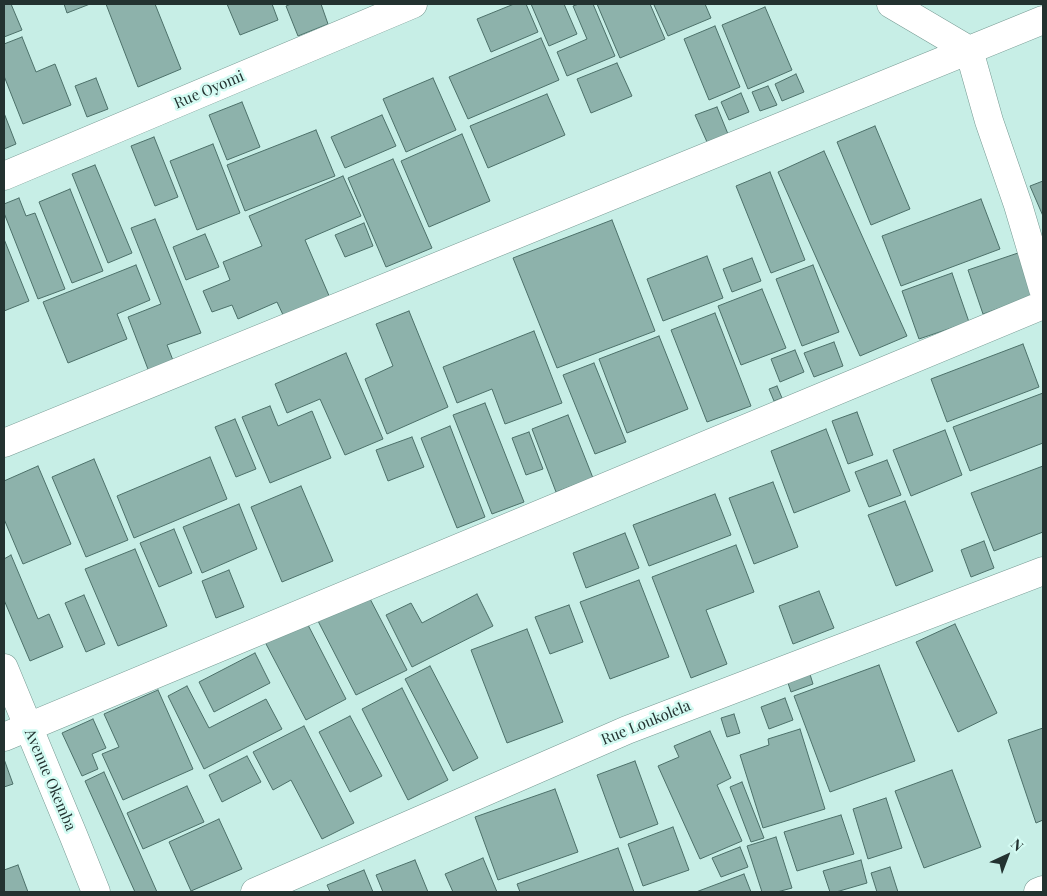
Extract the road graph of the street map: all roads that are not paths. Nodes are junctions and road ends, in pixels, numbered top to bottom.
1 (413, 4) edge
2 (891, 4) edge
3 (1043, 20) edge
4 (969, 50) junction
5 (4, 176) edge
6 (1043, 290) edge
7 (1043, 305) edge
8 (4, 443) edge
9 (1043, 570) edge
10 (4, 668) edge
11 (16, 732) edge
12 (1043, 890) edge
13 (96, 892) edge
14 (256, 892) edge
15 (1038, 892) edge

1 - 5 street, Rue Oyomi
2 - 4 street
3 - 4 street
4 - 6 street
4 - 8 street
7 - 11 street
9 - 14 street, Rue Loukolela
10 - 11 street, Avenue Okemba
11 - 13 street, Avenue Okemba
12 - 15 street

